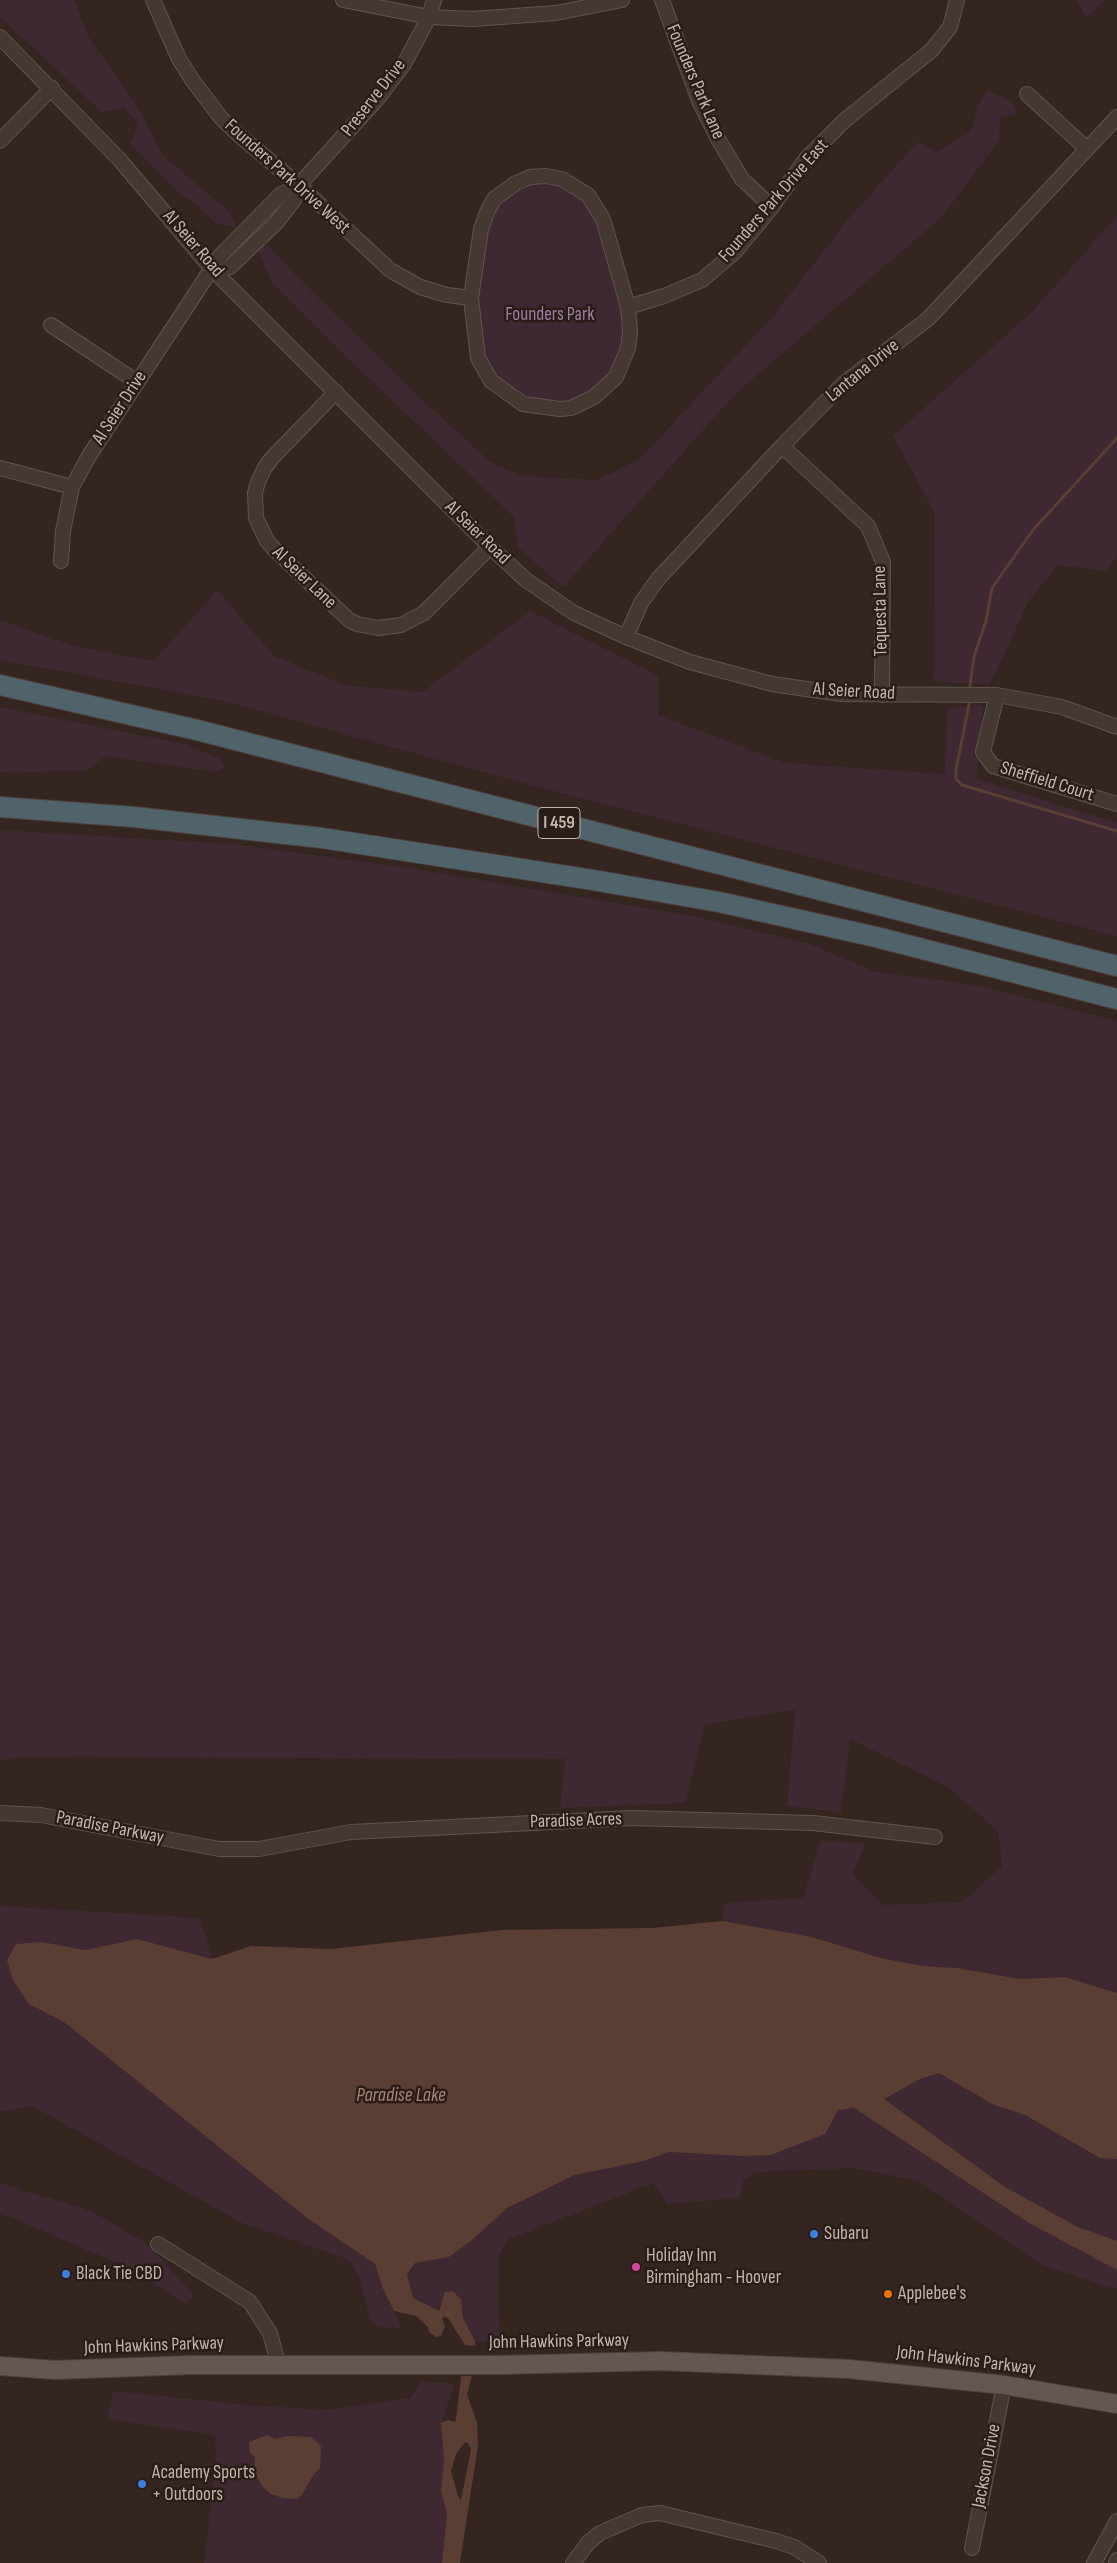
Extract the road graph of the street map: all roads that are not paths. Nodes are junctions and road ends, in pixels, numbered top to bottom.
1 (153, 0) edge
2 (343, 0) edge
3 (434, 0) edge
4 (622, 0) edge
5 (662, 0) edge
6 (957, 0) edge
7 (429, 17) junction
8 (0, 37) edge
9 (52, 88) junction
10 (1028, 94) dead end
11 (1117, 117) edge
12 (0, 141) edge
13 (1087, 149) junction
14 (299, 185) junction
15 (772, 207) junction
16 (212, 269) junction
17 (471, 298) junction
18 (628, 307) junction
19 (51, 325) dead end
20 (137, 382) junction
21 (336, 392) junction
22 (782, 446) junction
23 (0, 468) edge
24 (72, 487) junction
25 (490, 547) junction
26 (61, 561) dead end
27 (626, 638) junction
28 (0, 685) edge
29 (882, 695) junction
30 (996, 695) junction
31 (1117, 727) edge
32 (1117, 804) edge
33 (0, 807) edge
34 (1117, 966) edge
35 (1117, 999) edge
36 (0, 1813) edge
37 (935, 1837) dead end
38 (219, 1849) joint
39 (158, 2244) dead end
40 (278, 2364) junction
41 (0, 2366) edge
42 (1004, 2385) junction
43 (1117, 2404) edge
44 (1117, 2521) edge
45 (972, 2548) dead end
46 (573, 2563) edge
47 (819, 2563) edge
48 (1094, 2563) edge

1 - 14 street, Founders Park Drive West
2 - 7 street
3 - 7 street, Preserve Drive
4 - 7 street
5 - 15 street, Founders Park Lane
6 - 15 street, Founders Park Drive East
7 - 14 street, Preserve Drive
8 - 9 street, Al Seier Road
9 - 12 street
9 - 16 street, Al Seier Road
10 - 13 street
11 - 13 street, Lantana Drive
13 - 22 street, Lantana Drive
14 - 16 street, Preserve Drive
14 - 17 street, Founders Park Drive West
15 - 18 street, Founders Park Drive East
16 - 20 street, Al Seier Drive
16 - 21 street, Al Seier Road
17 - 18 street
17 - 18 street
19 - 20 street
20 - 24 street, Al Seier Drive
21 - 25 street, Al Seier Road
21 - 25 street, Al Seier Lane
22 - 27 street, Lantana Drive
22 - 29 street, Tequesta Lane
23 - 24 street
24 - 26 street, Al Seier Drive
25 - 27 street, Al Seier Road
27 - 29 street, Al Seier Road
28 - 34 highway, I 459
29 - 30 street, Al Seier Road
30 - 31 street, Al Seier Road
30 - 32 street, Sheffield Court
33 - 35 highway
36 - 38 street, Paradise Parkway
37 - 38 street, Paradise Acres
39 - 40 street
40 - 41 main road, John Hawkins Parkway
40 - 42 main road, John Hawkins Parkway
42 - 43 main road, John Hawkins Parkway
42 - 45 street, Jackson Drive
44 - 48 street
46 - 47 street

